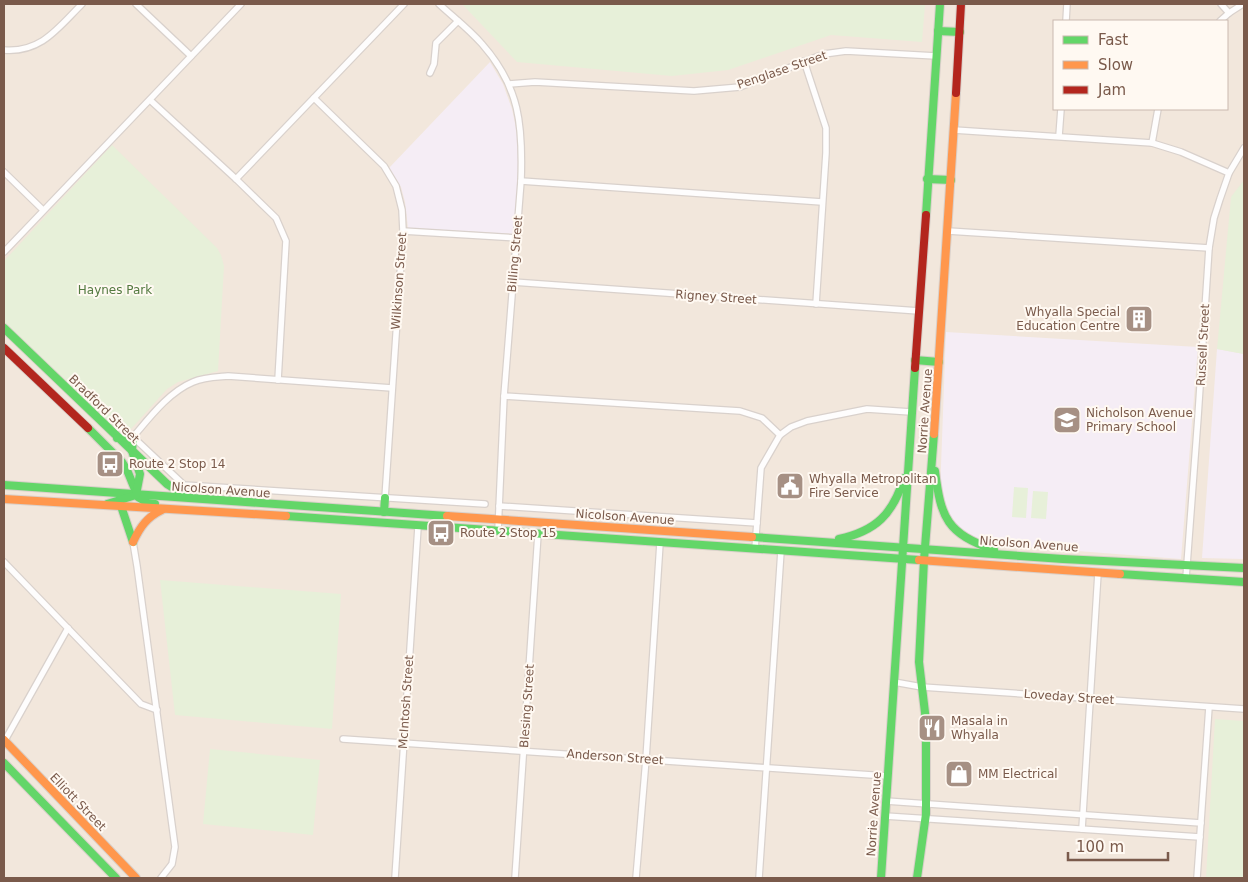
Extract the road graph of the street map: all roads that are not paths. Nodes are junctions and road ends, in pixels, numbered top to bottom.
1 (82, 4) edge
2 (136, 4) edge
3 (241, 4) edge
4 (404, 4) edge
5 (439, 4) edge
6 (940, 4) edge
7 (961, 4) edge
8 (1068, 4) edge
9 (1221, 4) edge
10 (1243, 4) edge
11 (1229, 13) junction
12 (1066, 20) edge
13 (1221, 20) edge
14 (458, 21) junction
15 (938, 31) junction
16 (960, 32) junction
17 (4, 50) edge
18 (191, 56) junction
19 (936, 56) junction
20 (804, 61) junction
21 (430, 73) dead end
22 (509, 84) junction
23 (314, 98) junction
24 (150, 100) junction
25 (1060, 110) edge
26 (1158, 110) edge
27 (954, 130) junction
28 (1059, 136) junction
29 (1152, 143) junction
30 (1244, 148) edge
31 (4, 172) edge
32 (1229, 173) junction
33 (236, 178) junction
34 (927, 179) junction
35 (951, 180) junction
36 (521, 181) junction
37 (822, 202) junction
38 (43, 210) junction
39 (403, 231) junction
40 (948, 231) junction
41 (517, 238) junction
42 (1208, 248) junction
43 (4, 252) edge
44 (513, 282) junction
45 (816, 304) junction
46 (918, 311) junction
47 (4, 328) edge
48 (5, 352) edge
49 (915, 360) junction
50 (939, 362) junction
51 (278, 380) junction
52 (392, 388) junction
53 (504, 396) junction
54 (912, 412) junction
55 (780, 435) junction
56 (133, 437) junction
57 (117, 438) junction
58 (132, 451) junction
59 (933, 454) junction
60 (909, 456) junction
61 (129, 479) junction
62 (4, 485) edge
63 (19, 486) junction
64 (112, 493) junction
65 (136, 495) junction
66 (385, 498) junction
67 (4, 499) edge
68 (193, 499) junction
69 (18, 500) junction
70 (485, 504) dead end
71 (106, 505) junction
72 (121, 506) junction
73 (500, 506) junction
74 (314, 508) junction
75 (166, 509) junction
76 (179, 510) junction
77 (384, 512) junction
78 (314, 519) junction
79 (498, 520) junction
80 (757, 523) junction
81 (418, 526) junction
82 (498, 532) junction
83 (538, 534) junction
84 (756, 537) junction
85 (133, 542) junction
86 (825, 542) junction
87 (660, 543) junction
88 (903, 547) junction
89 (755, 549) junction
90 (925, 549) junction
91 (781, 551) junction
92 (1006, 554) junction
93 (902, 559) junction
94 (924, 560) junction
95 (4, 562) edge
96 (1187, 566) junction
97 (1244, 568) edge
98 (1098, 573) junction
99 (1186, 578) junction
100 (1244, 582) edge
101 (68, 628) junction
102 (894, 682) junction
103 (922, 687) junction
104 (1089, 698) junction
105 (1209, 706) junction
106 (1244, 709) edge
107 (157, 710) junction
108 (343, 739) dead end
109 (4, 741) edge
110 (404, 742) junction
111 (524, 751) junction
112 (646, 759) junction
113 (4, 763) edge
114 (766, 768) junction
115 (888, 776) junction
116 (886, 801) junction
117 (926, 804) junction
118 (1083, 815) junction
119 (885, 816) junction
120 (926, 819) junction
121 (1201, 824) junction
122 (1082, 829) junction
123 (1200, 837) junction
124 (116, 878) edge
125 (136, 878) edge
126 (161, 878) edge
127 (395, 878) edge
128 (514, 878) edge
129 (636, 878) edge
130 (759, 878) edge
131 (881, 878) edge
132 (917, 878) edge
133 (1197, 878) edge

1 - 17 street
2 - 18 street
3 - 18 street
4 - 23 street
5 - 14 street, Billing Street
6 - 15 main road, Norrie Avenue
7 - 16 main road, Norrie Avenue
8 - 12 street
9 - 11 street
10 - 11 street
11 - 13 street
14 - 21 street
14 - 22 street, Billing Street
15 - 16 main road
15 - 19 main road, Norrie Avenue
16 - 27 main road, Norrie Avenue
18 - 24 street
19 - 20 street, Penglase Street
19 - 34 main road, Norrie Avenue
20 - 22 street, Penglase Street
20 - 37 street
22 - 36 street, Billing Street
23 - 33 street
23 - 39 street, Wilkinson Street
24 - 33 street
24 - 38 street
25 - 28 street
26 - 29 street
27 - 28 street
27 - 35 main road, Norrie Avenue
28 - 29 street
29 - 32 street
30 - 32 street, Russell Street
31 - 38 street
32 - 42 street, Russell Street
33 - 51 street
34 - 35 main road
34 - 46 main road, Norrie Avenue
35 - 40 main road, Norrie Avenue
36 - 37 street
36 - 41 street, Billing Street
37 - 45 street
38 - 43 street
39 - 41 street
39 - 52 street, Wilkinson Street
40 - 42 street
40 - 50 main road, Norrie Avenue
41 - 44 street, Billing Street
42 - 96 street, Russell Street
44 - 45 street, Rigney Street
44 - 53 street, Billing Street
45 - 46 street, Rigney Street
46 - 49 main road, Norrie Avenue
47 - 57 main road, Bradford Street
48 - 61 main road, Bradford Street
49 - 50 main road
49 - 54 main road, Norrie Avenue
50 - 59 main road, Norrie Avenue
51 - 52 street
51 - 56 street
52 - 66 street, Wilkinson Street
53 - 55 street
53 - 73 street, Billing Street
54 - 55 street
54 - 60 main road, Norrie Avenue
55 - 80 street
56 - 57 main road
56 - 58 main road
56 - 66 street, Nicolson Avenue
57 - 58 main road, Bradford Street
58 - 65 main road
58 - 68 main road, Bradford Street
59 - 90 main road, Norrie Avenue
59 - 92 main road
60 - 86 main road
60 - 88 main road, Norrie Avenue
61 - 64 main road
61 - 65 main road, Bradford Street
62 - 63 main road, Nicolson Avenue
63 - 64 main road, Nicolson Avenue
63 - 69 main road
64 - 65 main road, Nicolson Avenue
65 - 68 main road, Nicolson Avenue
65 - 71 main road
65 - 76 main road
66 - 70 street, Nicolson Avenue
66 - 77 main road
67 - 69 main road, Nicolson Avenue
68 - 74 main road, Nicolson Avenue
69 - 71 main road, Nicolson Avenue
71 - 72 main road, Nicolson Avenue
72 - 75 main road, Nicolson Avenue
72 - 85 main road
73 - 79 street, Billing Street
73 - 80 street, Nicolson Avenue
74 - 77 main road, Nicolson Avenue
74 - 78 main road
75 - 76 main road, Nicolson Avenue
75 - 85 main road
76 - 78 main road, Nicolson Avenue
77 - 79 main road, Nicolson Avenue
78 - 81 main road, Nicolson Avenue
79 - 82 street, Billing Street
79 - 84 main road, Nicolson Avenue
80 - 84 street
81 - 82 main road, Nicolson Avenue
81 - 110 street, McIntosh Street
82 - 83 main road, Nicolson Avenue
83 - 87 main road, Nicolson Avenue
83 - 111 street, Blesing Street
84 - 86 main road, Nicolson Avenue
84 - 89 street
85 - 107 street
86 - 88 main road, Nicolson Avenue
87 - 89 main road, Nicolson Avenue
87 - 112 street
88 - 90 main road, Nicolson Avenue
88 - 93 main road, Norrie Avenue
89 - 91 main road, Nicolson Avenue
90 - 92 main road, Nicolson Avenue
90 - 94 main road, Norrie Avenue
91 - 93 main road, Nicolson Avenue
91 - 114 street
92 - 96 main road, Nicolson Avenue
93 - 94 main road, Nicolson Avenue
93 - 102 main road, Norrie Avenue
94 - 98 main road, Nicolson Avenue
94 - 103 main road, Norrie Avenue
95 - 101 street
96 - 97 main road, Nicolson Avenue
96 - 99 street, Russell Street
98 - 99 main road, Nicolson Avenue
98 - 104 street
99 - 100 main road, Nicolson Avenue
101 - 107 street
101 - 109 street
102 - 103 street, Loveday Street
102 - 115 main road, Norrie Avenue
103 - 104 street, Loveday Street
103 - 117 main road, Norrie Avenue
104 - 105 street, Loveday Street
104 - 118 street
105 - 106 street, Loveday Street
105 - 121 street
107 - 126 street
108 - 110 street, Anderson Street
109 - 125 main road, Elliott Street
110 - 111 street, Anderson Street
110 - 127 street, McIntosh Street
111 - 112 street, Anderson Street
111 - 128 street, Blesing Street
112 - 114 street, Anderson Street
112 - 129 street
113 - 124 main road
114 - 115 street, Anderson Street
114 - 130 street
115 - 116 main road, Norrie Avenue
116 - 117 street
116 - 119 main road, Norrie Avenue
117 - 118 street
117 - 120 main road, Norrie Avenue
118 - 121 street
118 - 122 street
119 - 120 street
119 - 131 main road, Norrie Avenue
120 - 122 street
120 - 132 main road, Norrie Avenue
121 - 123 street
122 - 123 street
123 - 133 street

